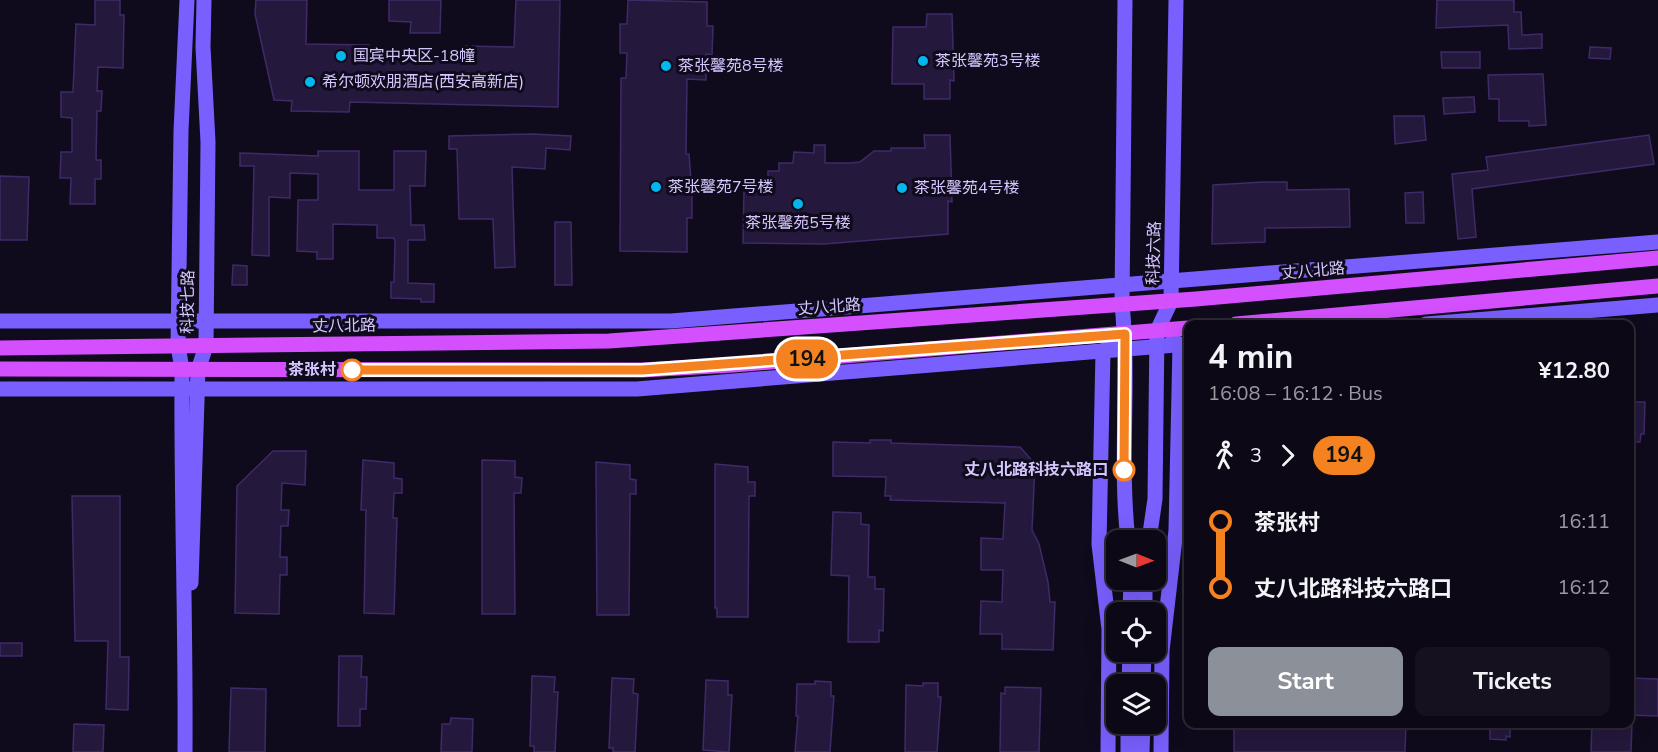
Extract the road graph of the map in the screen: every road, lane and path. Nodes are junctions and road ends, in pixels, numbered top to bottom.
1 (188, 0) edge
2 (204, 0) edge
3 (1125, 0) edge
4 (1176, 0) edge
5 (1658, 242) edge
6 (1658, 258) edge
7 (1171, 283) junction
8 (1658, 286) edge
9 (1122, 287) junction
10 (1171, 301) junction
11 (1122, 304) junction
12 (1658, 305) edge
13 (179, 320) junction
14 (1280, 320) edge
15 (1475, 320) edge
16 (0, 321) edge
17 (206, 322) junction
18 (1184, 328) edge
19 (1157, 331) junction
20 (1125, 342) junction
21 (1184, 344) edge
22 (178, 346) junction
23 (206, 346) junction
24 (1157, 347) junction
25 (0, 348) edge
26 (1103, 351) junction
27 (0, 369) edge
28 (182, 369) junction
29 (198, 370) junction
30 (0, 389) edge
31 (189, 390) junction
32 (1127, 530) edge
33 (1150, 530) edge
34 (1128, 734) edge
35 (1143, 734) edge
36 (185, 752) edge
37 (1108, 752) edge
38 (1128, 752) edge
39 (1142, 752) edge
40 (1161, 752) edge

1 - 13 main road, 科技七路
2 - 17 main road, 科技七路
3 - 9 main road, 科技六路
4 - 7 main road, 科技六路
5 - 7 main road
6 - 10 main road, 丈八北路
7 - 9 main road
7 - 10 main road, 科技六路
8 - 14 main road
9 - 11 main road, 科技六路
9 - 17 main road
10 - 11 main road, 丈八北路
10 - 19 main road, 科技六路
11 - 20 main road, 科技六路
11 - 23 main road, 丈八北路
12 - 15 main road
13 - 16 main road
13 - 17 main road
13 - 22 main road, 科技七路
17 - 23 main road, 科技七路
18 - 19 main road
19 - 20 main road
19 - 21 main road
19 - 24 main road, 科技六路
20 - 24 main road
20 - 26 main road
20 - 29 main road
20 - 32 main road, 科技六路
21 - 24 main road
21 - 40 main road
22 - 23 main road, 丈八北路
22 - 25 main road, 丈八北路
22 - 28 main road, 科技七路
23 - 29 main road, 科技七路
24 - 33 main road, 科技六路
26 - 31 main road
26 - 37 main road
27 - 28 main road
28 - 29 main road
28 - 31 main road, 科技七路
29 - 31 main road, 科技七路
30 - 31 main road
31 - 36 main road, 科技七路
34 - 38 main road
35 - 39 main road

